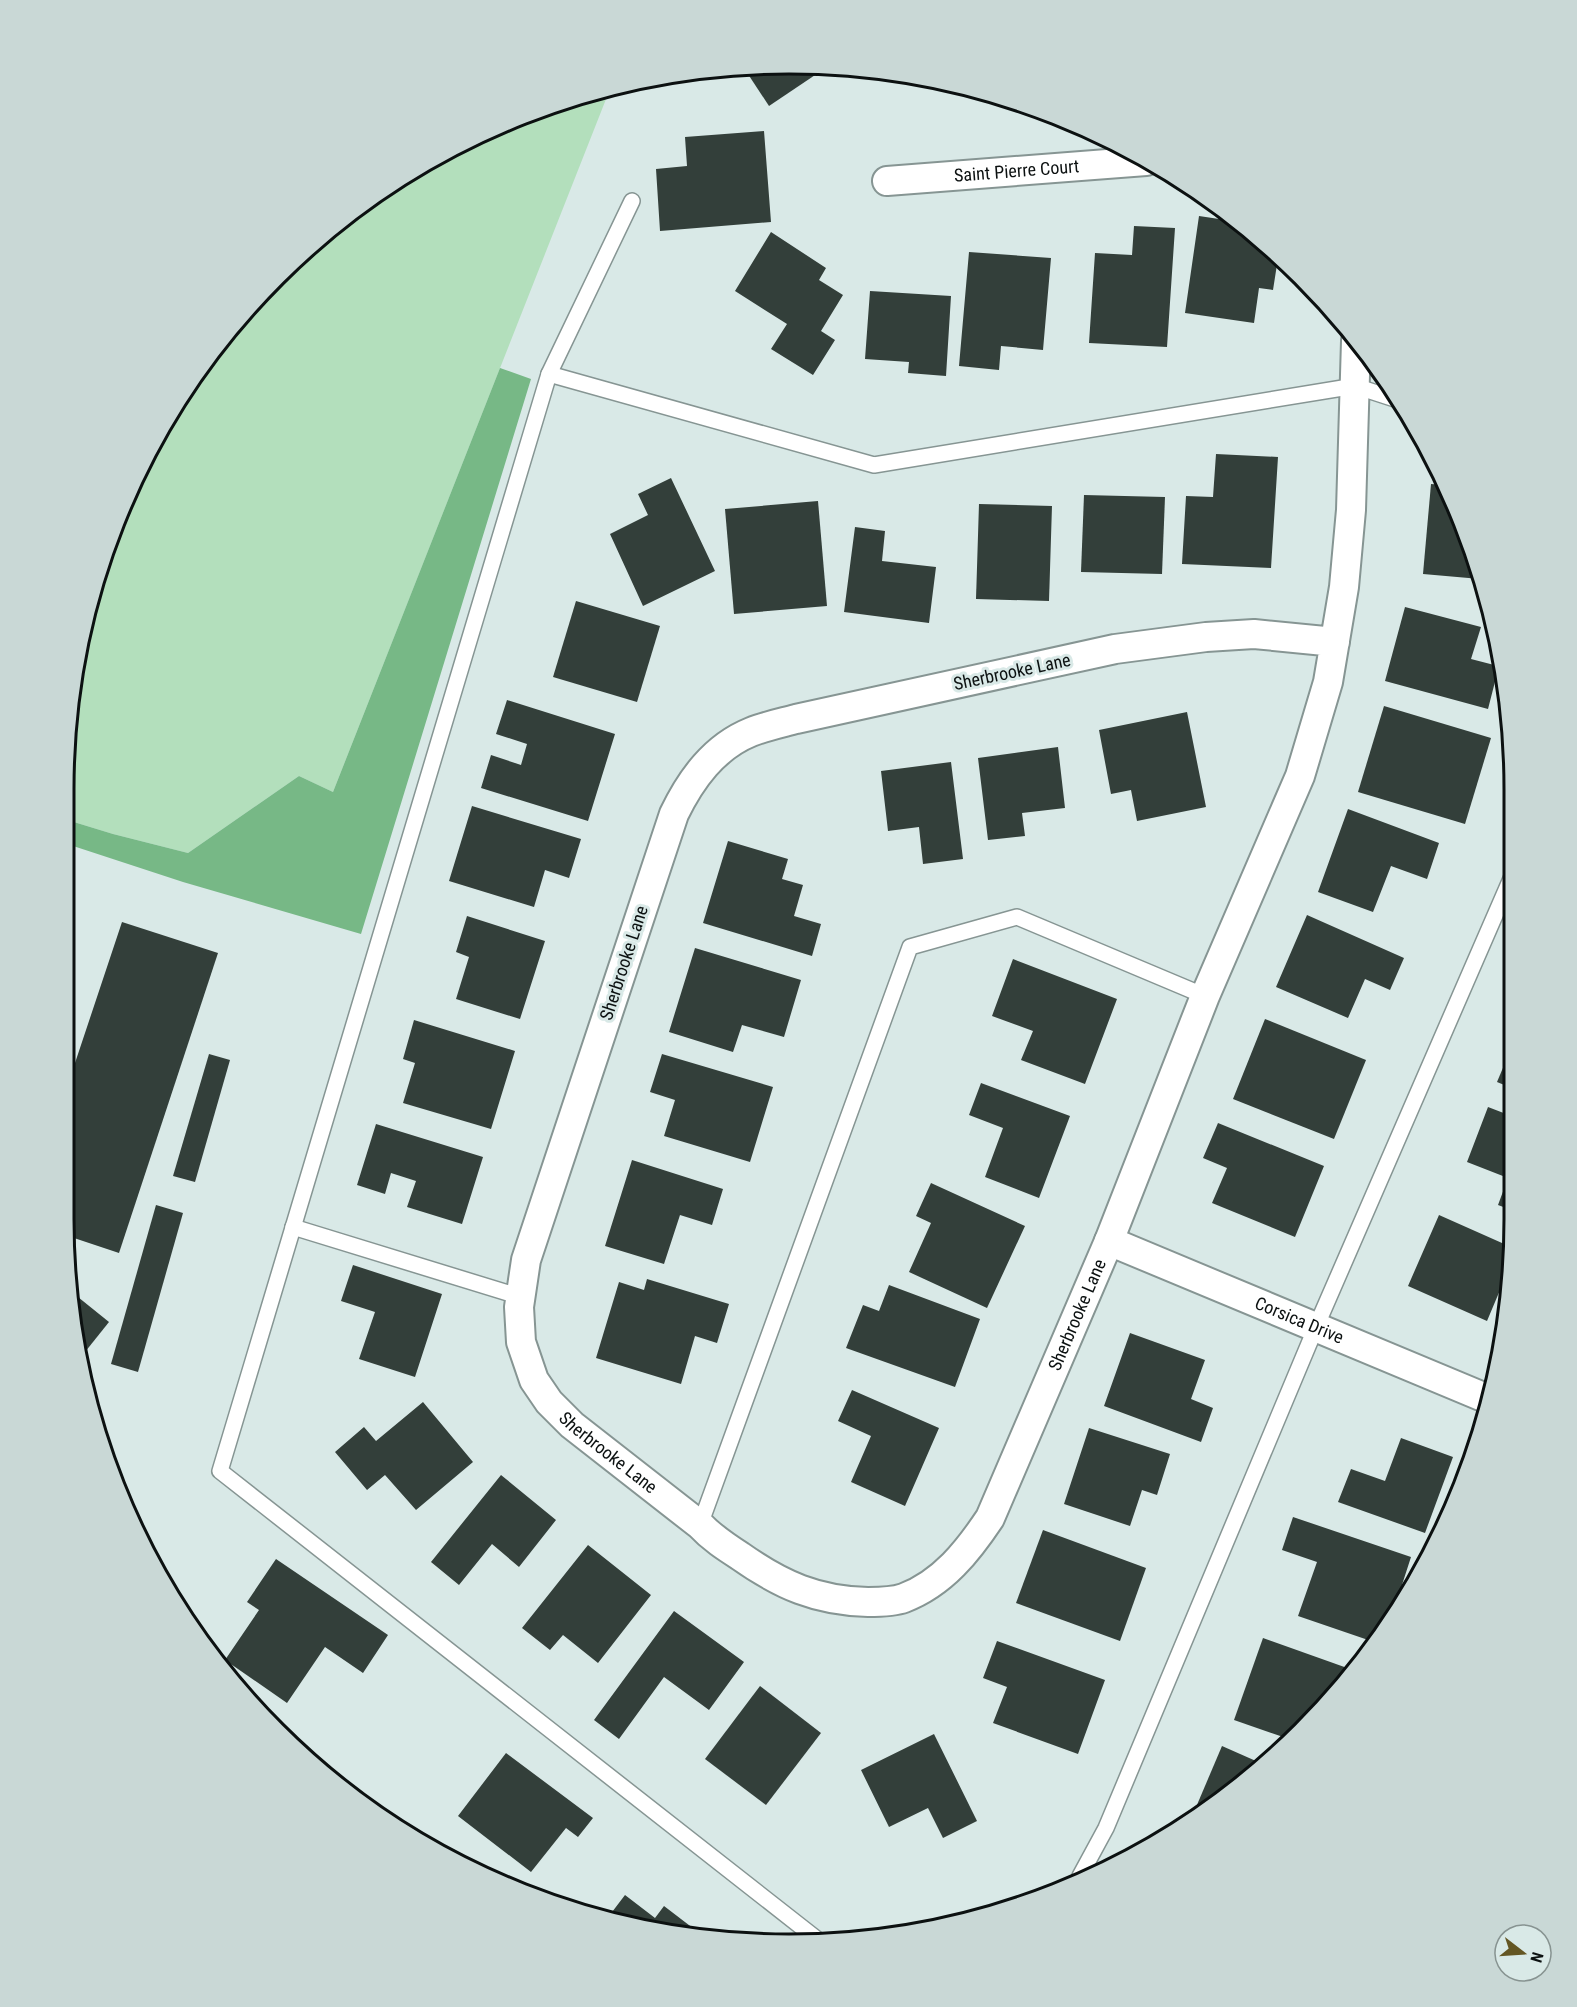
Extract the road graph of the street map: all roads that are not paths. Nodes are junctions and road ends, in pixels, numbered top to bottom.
1 (1131, 161) edge
2 (887, 181) dead end
3 (632, 201) dead end
4 (1356, 353) edge
5 (549, 374) junction
6 (1355, 386) junction
7 (1386, 396) edge
8 (1335, 642) junction
9 (1504, 895) edge
10 (1205, 996) junction
11 (293, 1227) junction
12 (1109, 1241) junction
13 (521, 1297) junction
14 (1316, 1327) junction
15 (1481, 1396) edge
16 (700, 1525) junction
17 (1084, 1869) edge
18 (809, 1933) edge

1 - 2 street, Saint Pierre Court
3 - 5 lane
4 - 6 street, Sherbrooke Lane
5 - 6 lane
5 - 11 lane
6 - 7 lane
6 - 8 street, Sherbrooke Lane
8 - 10 street, Sherbrooke Lane
8 - 13 street, Sherbrooke Lane
9 - 14 lane
10 - 12 street, Sherbrooke Lane
10 - 16 lane
11 - 13 lane
11 - 18 lane
12 - 14 street, Corsica Drive
12 - 16 street, Sherbrooke Lane
13 - 16 street, Sherbrooke Lane
14 - 15 street, Corsica Drive
14 - 17 lane

